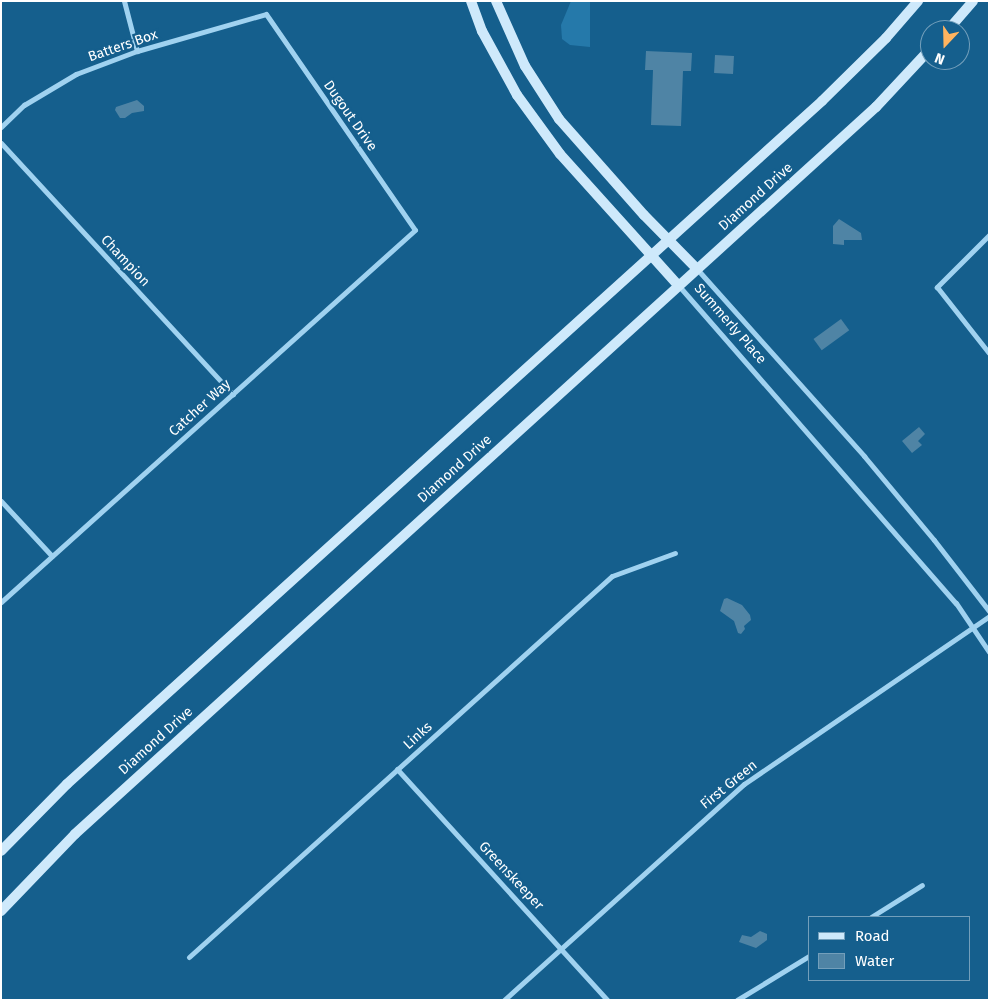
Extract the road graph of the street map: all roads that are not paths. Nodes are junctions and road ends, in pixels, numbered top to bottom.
1 (124, 1) edge
2 (471, 1) edge
3 (496, 1) edge
4 (918, 1) edge
5 (972, 1) edge
6 (266, 14) joint
7 (956, 20) edge
8 (137, 51) junction
9 (920, 60) edge
10 (1, 127) edge
11 (1, 143) edge
12 (415, 230) joint
13 (989, 235) edge
14 (669, 241) junction
15 (652, 256) junction
16 (696, 268) junction
17 (678, 285) junction
18 (989, 353) edge
19 (233, 394) junction
20 (1, 501) edge
21 (675, 554) dead end
22 (52, 556) junction
23 (1, 602) edge
24 (989, 611) edge
25 (989, 616) edge
26 (972, 627) junction
27 (989, 652) edge
28 (397, 769) junction
29 (1, 851) edge
30 (922, 885) dead end
31 (1, 911) edge
32 (873, 916) edge
33 (562, 948) junction
34 (189, 957) dead end
35 (808, 957) edge
36 (504, 1000) edge
37 (606, 1000) edge
38 (737, 1000) edge

1 - 8 street
2 - 15 street, Summerly Place
3 - 14 street, Summerly Place
4 - 14 street, Diamond Drive
5 - 7 street
6 - 8 street, Batters Box
6 - 12 street, Dugout Drive
8 - 10 street, Batters Box
9 - 16 street, Diamond Drive
11 - 19 street, Champion
12 - 19 street, Catcher Way
13 - 18 street
14 - 15 street, Diamond Drive
14 - 16 street, Summerly Place
15 - 17 street, Summerly Place
15 - 29 street, Diamond Drive
16 - 17 street, Diamond Drive
16 - 24 street, Summerly Place
17 - 26 street, Summerly Place
17 - 31 street, Diamond Drive
19 - 22 street, Catcher Way
20 - 22 street
21 - 28 street, Links
22 - 23 street, Catcher Way
25 - 26 street, First Green
26 - 27 street, Summerly Place
26 - 33 street, First Green
28 - 33 street, Greenskeeper
28 - 34 street, Links
30 - 32 street
33 - 36 street, First Green
33 - 37 street, Greenskeeper
35 - 38 street

